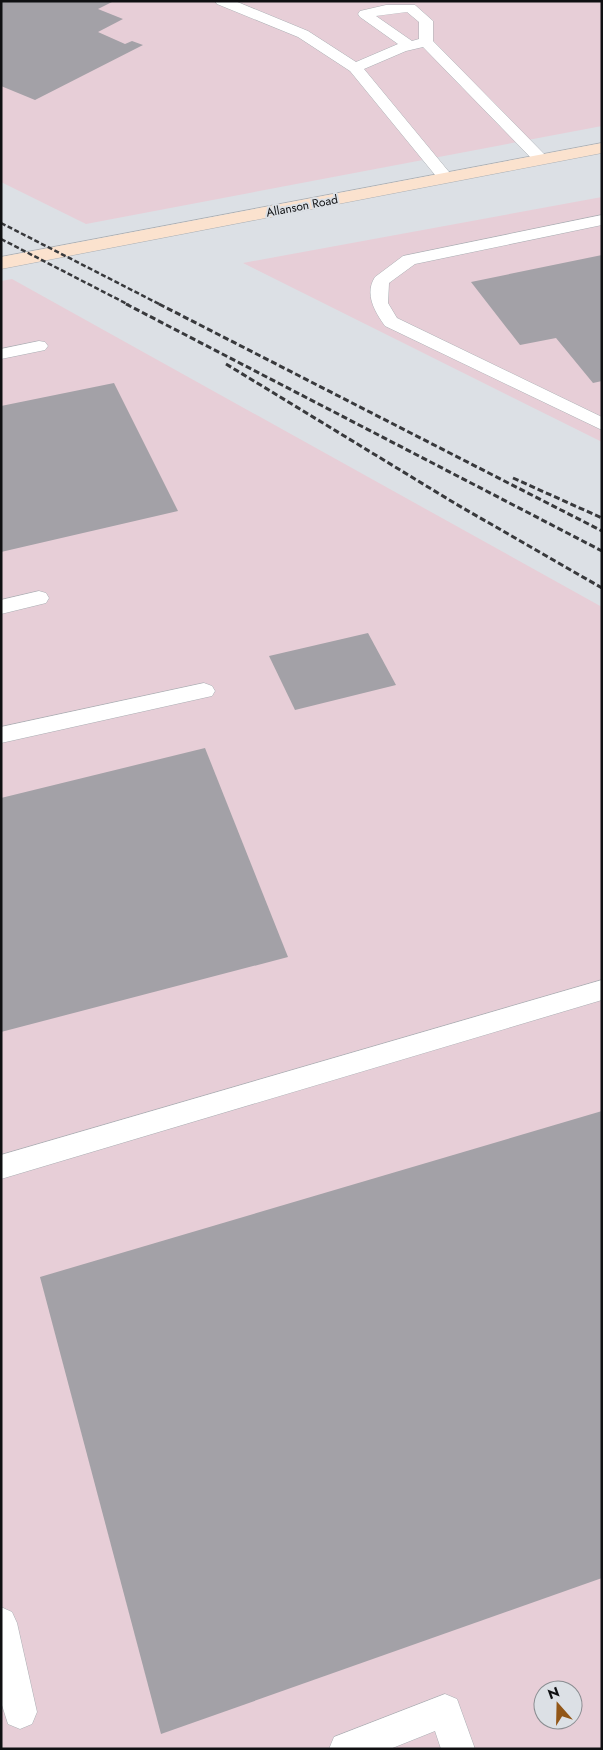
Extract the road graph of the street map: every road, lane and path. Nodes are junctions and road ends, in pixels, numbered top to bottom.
1 (222, 1) edge
2 (251, 1) edge
3 (236, 8) junction
4 (426, 42) junction
5 (410, 46) junction
6 (355, 68) junction
7 (602, 148) edge
8 (542, 160) junction
9 (446, 178) junction
10 (602, 220) edge
11 (1, 263) edge
12 (39, 346) dead end
13 (1, 354) edge
14 (602, 424) edge
15 (39, 598) dead end
16 (1, 607) edge
17 (204, 691) dead end
18 (1, 735) edge
19 (602, 990) edge
20 (1, 1167) edge
21 (1, 1623) edge
22 (20, 1712) dead end
23 (346, 1749) edge
24 (458, 1749) edge

1 - 3 lane
2 - 3 lane
3 - 6 lane
4 - 5 lane
4 - 5 lane
4 - 8 lane
5 - 6 lane
6 - 9 lane
7 - 8 street, Allanson Road
8 - 9 street, Allanson Road
9 - 11 street, Allanson Road
10 - 14 lane
12 - 13 lane
15 - 16 lane
17 - 18 lane
19 - 20 lane
21 - 22 lane
23 - 24 lane

